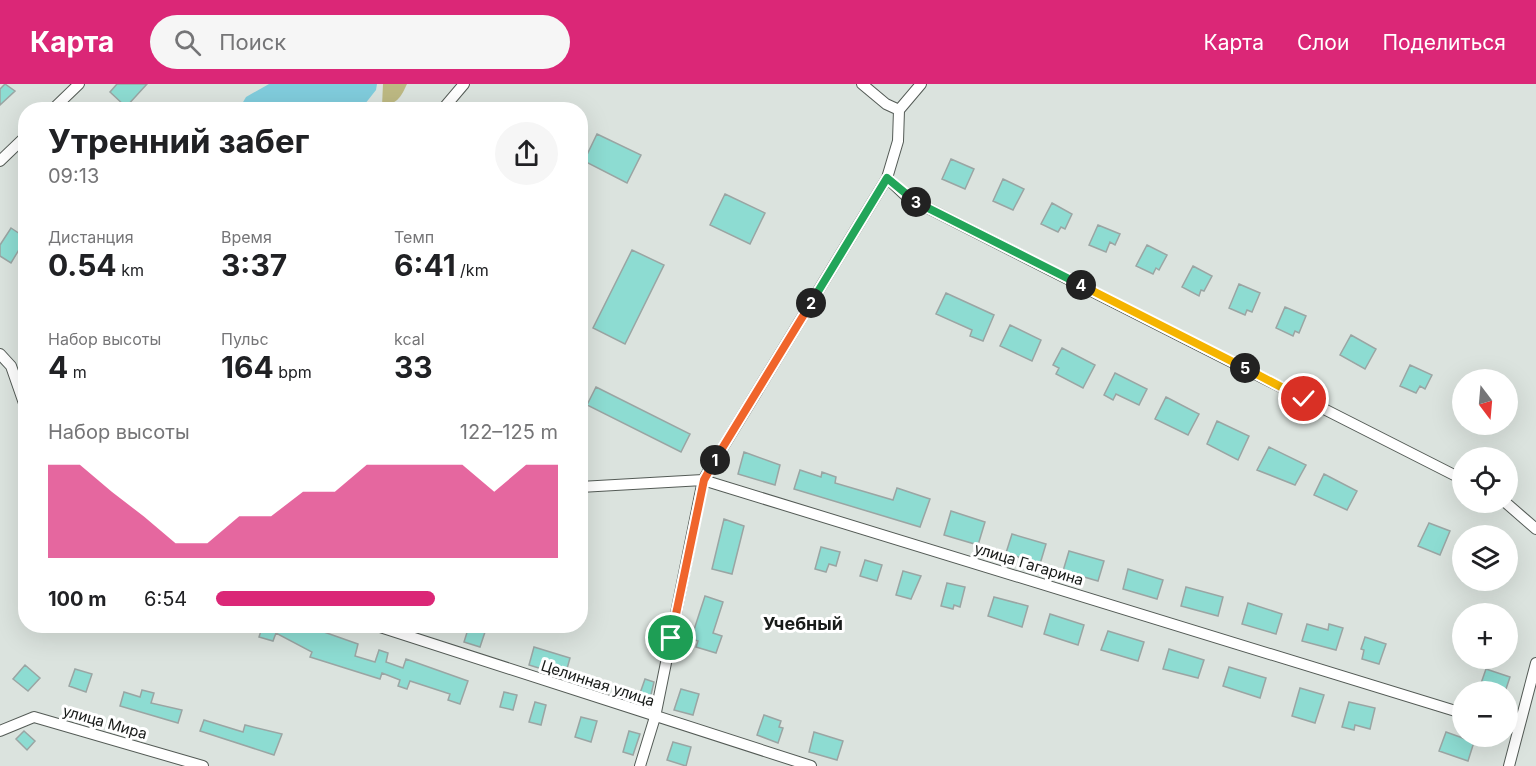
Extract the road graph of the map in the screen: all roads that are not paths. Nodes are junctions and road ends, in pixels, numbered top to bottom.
1 (79, 84) edge
2 (464, 84) edge
3 (862, 84) edge
4 (921, 84) edge
5 (60, 102) edge
6 (449, 102) edge
7 (899, 110) junction
8 (18, 144) edge
9 (0, 161) edge
10 (887, 178) junction
11 (0, 354) edge
12 (18, 386) edge
13 (1452, 474) edge
14 (704, 480) junction
15 (588, 487) edge
16 (1518, 513) edge
17 (1536, 529) edge
18 (398, 633) edge
19 (1536, 663) edge
20 (1452, 710) edge
21 (655, 717) junction
22 (0, 731) edge
23 (1519, 731) joint
24 (203, 766) edge
25 (640, 766) edge
26 (811, 766) edge
27 (1509, 766) edge

1 - 5 street
2 - 6 street
3 - 7 street
4 - 7 street
7 - 10 street
8 - 9 street
10 - 13 street
10 - 14 street
11 - 12 street
14 - 15 street, улица Гагарина
14 - 20 street, улица Гагарина
14 - 21 street
16 - 17 street
18 - 21 street, Целинная улица
19 - 23 street
21 - 25 street
21 - 26 street, Целинная улица
22 - 24 street, улица Мира
23 - 27 street

